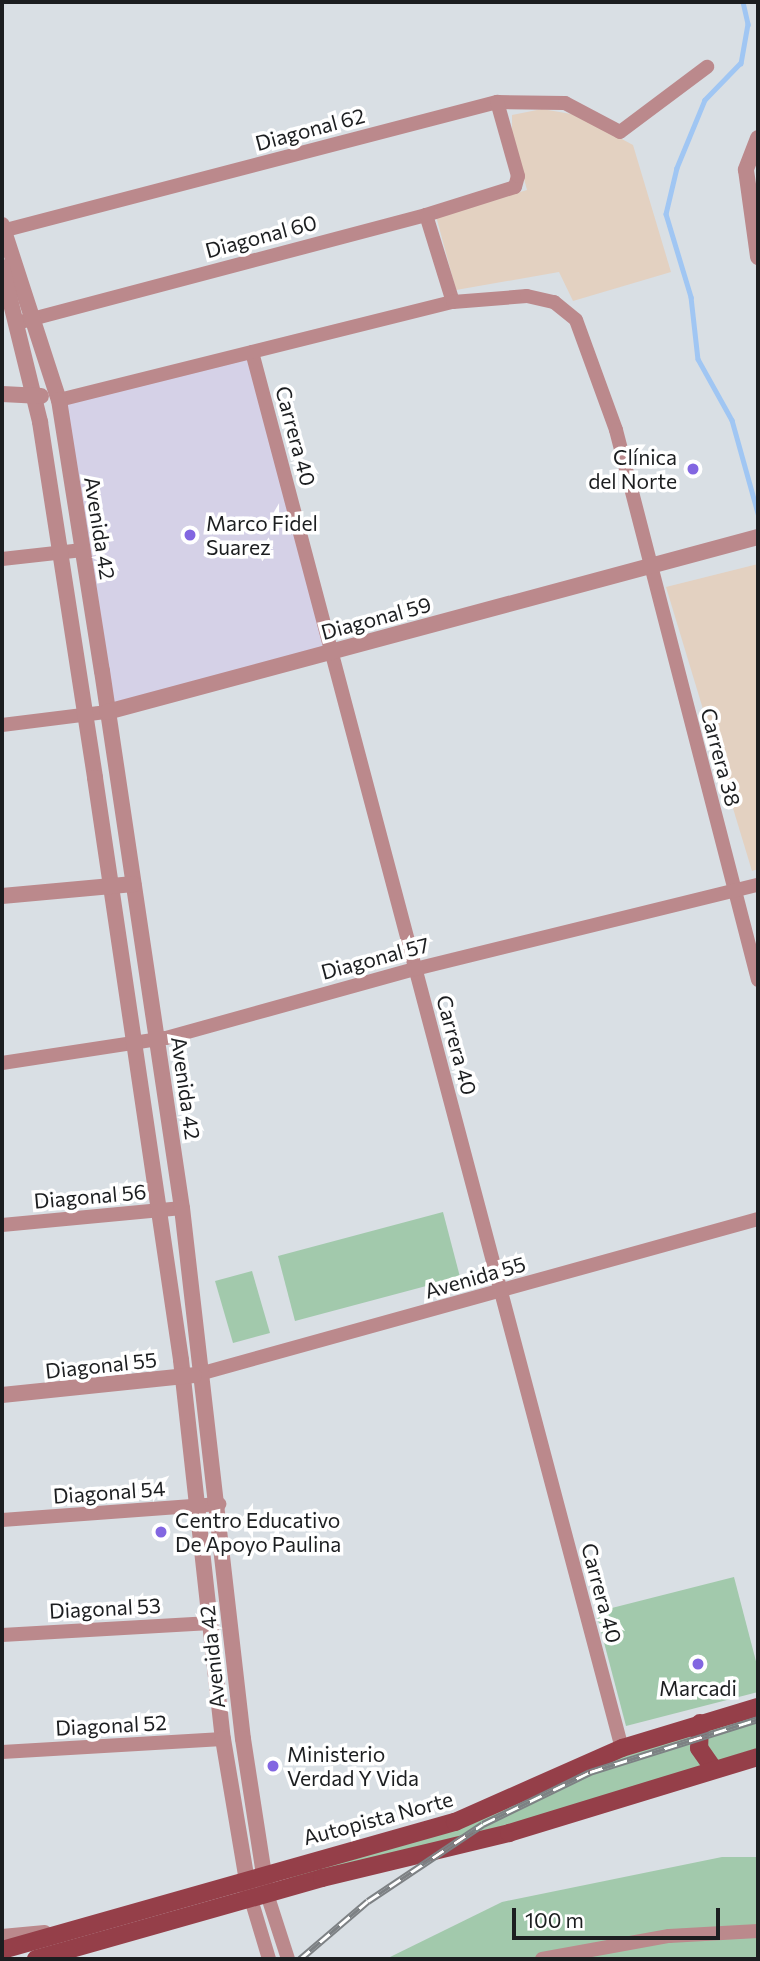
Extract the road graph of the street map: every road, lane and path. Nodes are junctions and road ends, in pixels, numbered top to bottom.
1 (707, 67) dead end
2 (497, 102) junction
3 (758, 138) edge
4 (753, 191) edge
5 (426, 215) junction
6 (3, 229) edge
7 (758, 257) edge
8 (2, 267) edge
9 (453, 302) junction
10 (25, 320) junction
11 (252, 352) junction
12 (2, 394) edge
13 (34, 395) junction
14 (59, 400) junction
15 (756, 537) edge
16 (82, 550) junction
17 (60, 554) junction
18 (2, 559) edge
19 (649, 568) junction
20 (331, 652) junction
21 (107, 712) junction
22 (82, 716) junction
23 (2, 725) edge
24 (133, 884) junction
25 (758, 884) edge
26 (109, 885) junction
27 (735, 891) junction
28 (2, 896) edge
29 (415, 968) junction
30 (758, 980) edge
31 (157, 1041) junction
32 (132, 1046) junction
33 (2, 1063) edge
34 (182, 1208) junction
35 (159, 1210) junction
36 (758, 1219) edge
37 (2, 1225) edge
38 (501, 1291) junction
39 (203, 1373) junction
40 (183, 1377) junction
41 (2, 1395) edge
42 (219, 1504) junction
43 (200, 1506) junction
44 (2, 1520) edge
45 (211, 1623) junction
46 (2, 1635) edge
47 (758, 1707) edge
48 (699, 1723) junction
49 (223, 1740) junction
50 (622, 1748) junction
51 (2, 1752) edge
52 (758, 1757) edge
53 (713, 1768) junction
54 (253, 1877) junction
55 (259, 1896) junction
56 (57, 1931) junction
57 (758, 1931) edge
58 (2, 1936) edge
59 (2, 1950) edge
60 (36, 1959) edge
61 (269, 1959) edge
62 (288, 1959) edge
63 (542, 1959) edge

1 - 2 street, Diagonal 62
2 - 5 street, Diagonal 60
2 - 6 street, Diagonal 62
3 - 4 street
4 - 7 street
5 - 9 street
5 - 10 street, Diagonal 60
6 - 10 street, Avenida 42
8 - 10 street, Avenida 42
9 - 11 street
9 - 19 street, Carrera 38
10 - 13 street, Avenida 42
10 - 14 street, Avenida 42
11 - 14 street
11 - 20 street, Carrera 40
12 - 13 street
13 - 14 street
13 - 17 street, Avenida 42
14 - 16 street, Avenida 42
15 - 19 street, Diagonal 59
16 - 17 street
16 - 21 street, Avenida 42
17 - 18 street
17 - 22 street, Avenida 42
19 - 20 street, Diagonal 59
19 - 27 street, Carrera 38
20 - 21 street, Diagonal 59
20 - 29 street, Carrera 40
21 - 22 street, Diagonal 59
21 - 24 street, Avenida 42
22 - 23 street, Diagonal 59
22 - 26 street, Avenida 42
24 - 26 street
24 - 31 street, Avenida 42
25 - 27 street, Diagonal 57
26 - 28 street
26 - 32 street, Avenida 42
27 - 29 street, Diagonal 57
27 - 30 street, Carrera 38
29 - 31 street, Diagonal 57
29 - 38 street, Carrera 40
31 - 32 street, Diagonal 57
31 - 34 street, Avenida 42
32 - 33 street, Diagonal 57
32 - 35 street, Avenida 42
34 - 35 street, Diagonal 56
34 - 39 street, Avenida 42
35 - 37 street, Diagonal 56
35 - 40 street, Avenida 42
36 - 38 street, Avenida 55
38 - 39 street, Avenida 55
38 - 50 street, Carrera 40
39 - 40 street, Diagonal 55
39 - 42 street, Avenida 42
40 - 41 street, Diagonal 55
40 - 43 street, Avenida 42
42 - 43 street, Diagonal 54
42 - 54 street, Avenida 42
43 - 44 street, Diagonal 54
43 - 45 street, Avenida 42
45 - 46 street, Diagonal 53
45 - 49 street, Avenida 42
47 - 48 main road, Autopista Norte
48 - 50 main road, Autopista Norte
48 - 53 main road
49 - 51 street, Diagonal 52
49 - 54 street, Avenida 42
50 - 54 main road, Autopista Norte
52 - 53 main road, Autopista Norte
53 - 55 main road, Autopista Norte
54 - 55 street, Avenida 42
54 - 56 main road, Autopista Norte
55 - 60 main road, Autopista Norte
55 - 61 street, Avenida 42
55 - 62 street, Avenida 42
56 - 58 street
56 - 59 main road, Autopista Norte
57 - 63 street

